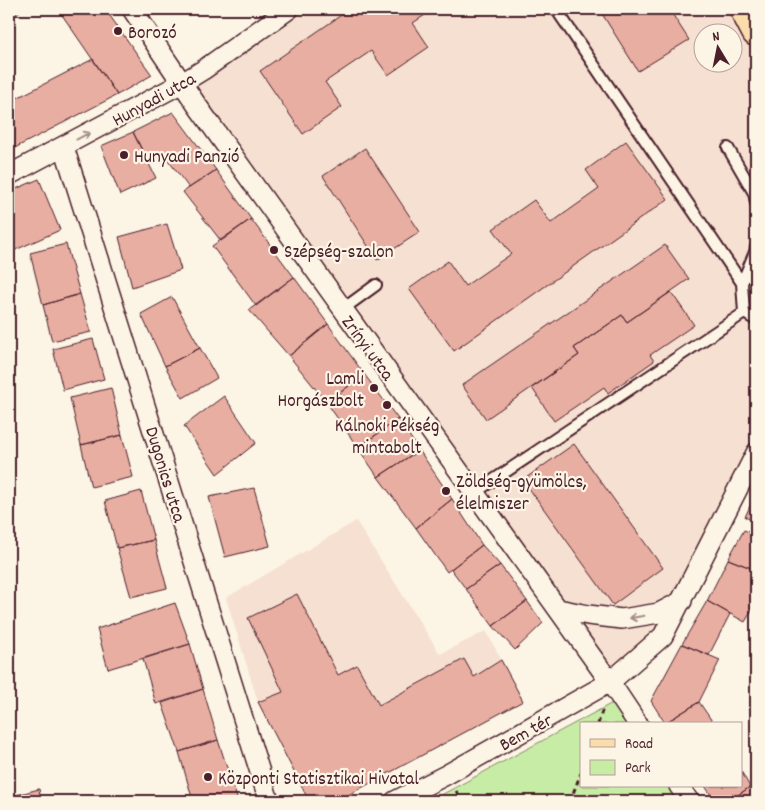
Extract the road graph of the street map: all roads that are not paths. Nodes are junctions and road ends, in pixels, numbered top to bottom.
1 (132, 9) edge
2 (289, 9) edge
3 (556, 9) edge
4 (744, 9) edge
5 (756, 32) edge
6 (182, 83) junction
7 (64, 147) junction
8 (728, 148) dead end
9 (9, 175) edge
10 (756, 203) edge
11 (756, 247) edge
12 (742, 283) junction
13 (376, 284) dead end
14 (342, 309) junction
15 (744, 313) junction
16 (756, 320) edge
17 (756, 453) edge
18 (474, 493) junction
19 (682, 601) junction
20 (558, 609) junction
21 (610, 682) junction
22 (637, 722) edge
23 (680, 788) edge
24 (270, 801) edge
25 (395, 801) edge
26 (689, 801) edge

1 - 6 street, Zrínyi utca
2 - 6 street, Hunyadi utca
3 - 12 lane
4 - 5 main road
7 -> 6 street, Hunyadi utca
6 - 14 street, Zrínyi utca
7 - 9 street, Hunyadi utca
7 - 24 street, Dugonics utca
8 - 10 lane
11 - 12 lane
12 - 15 lane
13 - 14 lane
14 - 18 street, Zrínyi utca
15 - 16 lane
15 - 18 lane
17 - 19 street, Bem tér
18 - 20 street, Zrínyi utca
19 -> 20 street
19 - 21 street, Bem tér
20 - 21 street, Zrínyi utca
21 - 22 street
21 - 25 street, Bem tér
23 - 26 street

